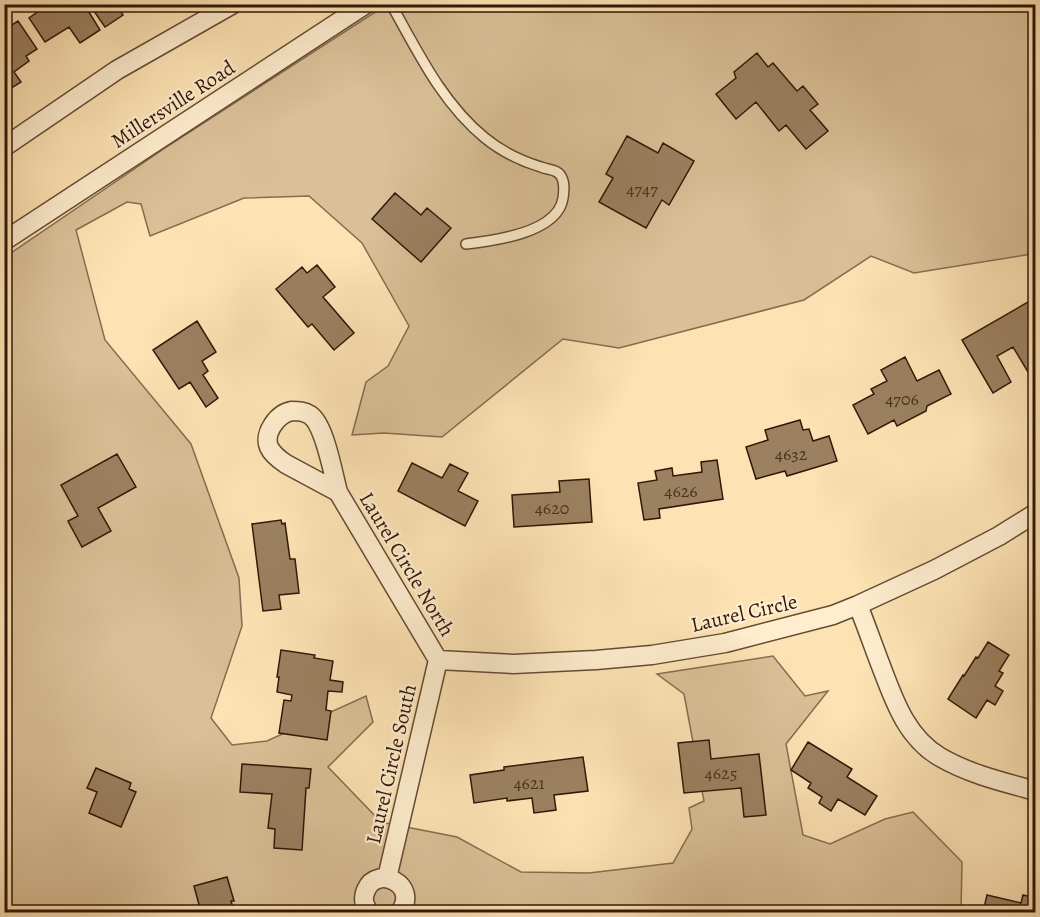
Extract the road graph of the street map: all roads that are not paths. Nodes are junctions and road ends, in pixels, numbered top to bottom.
1 (233, 4) edge
2 (366, 4) edge
3 (391, 4) edge
4 (4, 147) edge
5 (4, 241) edge
6 (466, 244) dead end
7 (338, 492) junction
8 (1035, 513) edge
9 (858, 605) junction
10 (438, 660) junction
11 (1035, 791) edge
12 (387, 878) junction
13 (369, 912) edge
14 (400, 912) edge

1 - 4 street
2 - 5 street, Millersville Road
3 - 6 lane
7 - 7 street, Laurel Circle North
7 - 10 street, Laurel Circle North
8 - 9 street, Laurel Circle
9 - 10 street, Laurel Circle
9 - 11 street
10 - 12 street, Laurel Circle South
12 - 13 street
12 - 14 street

